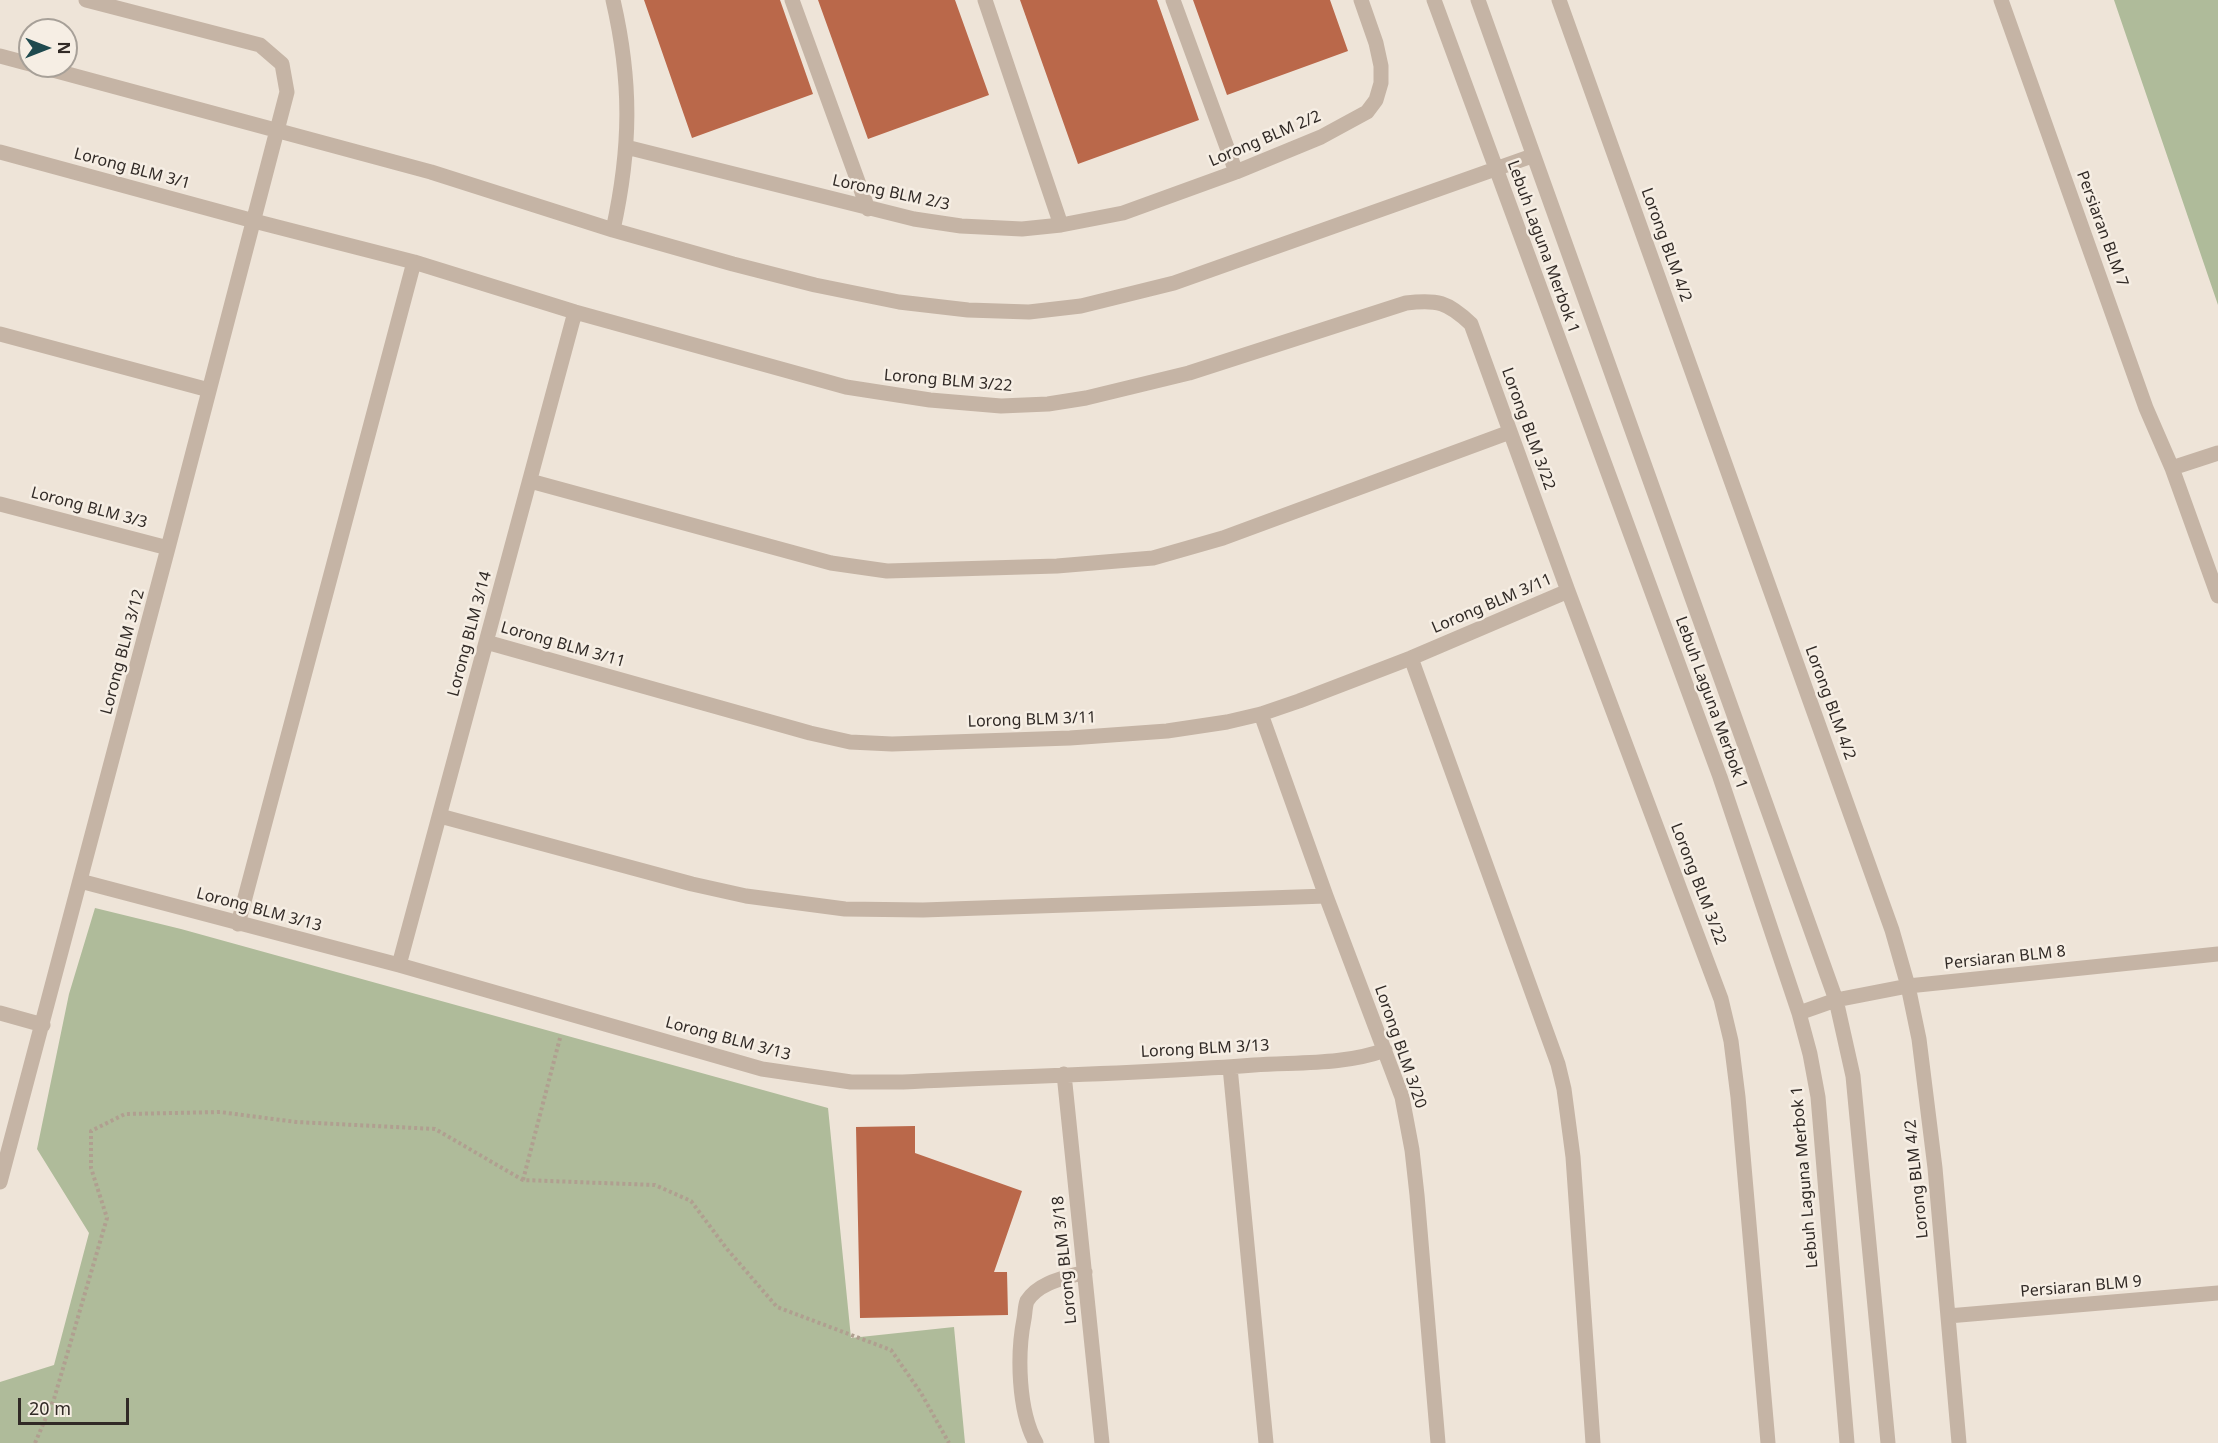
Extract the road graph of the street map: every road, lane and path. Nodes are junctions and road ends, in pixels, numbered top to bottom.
1 (86, 0) edge
2 (613, 0) edge
3 (792, 0) edge
4 (985, 0) edge
5 (1173, 0) edge
6 (1361, 0) edge
7 (1434, 0) edge
8 (1478, 0) edge
9 (1559, 0) edge
10 (2001, 0) edge
11 (0, 56) edge
12 (18, 61) edge
13 (78, 77) edge
14 (278, 130) junction
15 (626, 147) junction
16 (0, 152) edge
17 (1533, 156) junction
18 (1495, 169) junction
19 (1236, 172) junction
20 (868, 209) junction
21 (254, 221) junction
22 (1061, 225) junction
23 (613, 230) junction
24 (414, 262) junction
25 (575, 312) junction
26 (0, 334) edge
27 (210, 390) junction
28 (1510, 432) junction
29 (2218, 453) edge
30 (2172, 468) junction
31 (530, 481) junction
32 (0, 504) edge
33 (168, 548) junction
34 (1568, 591) junction
35 (2218, 596) edge
36 (486, 642) junction
37 (1411, 658) junction
38 (1261, 714) junction
39 (440, 816) junction
40 (80, 881) junction
41 (1326, 896) junction
42 (238, 924) junction
43 (2218, 954) edge
44 (399, 965) junction
45 (1908, 986) junction
46 (1836, 1000) junction
47 (0, 1013) edge
48 (567, 1013) junction
49 (1799, 1013) junction
50 (43, 1025) junction
51 (1385, 1050) junction
52 (1230, 1067) junction
53 (1064, 1074) junction
54 (523, 1180) junction
55 (0, 1182) edge
56 (1084, 1272) junction
57 (2218, 1293) edge
58 (1948, 1316) junction
59 (35, 1443) edge
60 (949, 1443) edge
61 (1036, 1443) edge
62 (1101, 1443) edge
63 (1266, 1443) edge
64 (1438, 1443) edge
65 (1593, 1443) edge
66 (1768, 1443) edge
67 (1847, 1443) edge
68 (1888, 1443) edge
69 (1959, 1443) edge

1 - 14 street, Lorong BLM 3/12
2 - 15 street
3 - 20 street
4 - 22 street
5 - 19 street
6 - 19 street, Lorong BLM 2/2
7 - 18 street, Lebuh Laguna Merbok 1
8 - 17 street, Lebuh Laguna Merbok 1
9 - 45 street, Lorong BLM 4/2
10 - 30 street, Persiaran BLM 7
11 - 12 street
13 - 14 street
14 - 21 street, Lorong BLM 3/12
14 - 23 street
15 - 20 street, Lorong BLM 2/3
15 - 23 street
16 - 21 street, Lorong BLM 3/1
17 - 18 street
17 - 46 street, Lebuh Laguna Merbok 1
18 - 23 street
18 - 49 street, Lebuh Laguna Merbok 1
19 - 22 street, Lorong BLM 2/2
20 - 22 street, Lorong BLM 2/3
21 - 24 street, Lorong BLM 3/1
21 - 27 street, Lorong BLM 3/12
24 - 25 street, Lorong BLM 3/22
24 - 42 street
25 - 28 street, Lorong BLM 3/22
25 - 31 street, Lorong BLM 3/14
26 - 27 street
27 - 33 street, Lorong BLM 3/12
28 - 31 street
28 - 34 street, Lorong BLM 3/22
29 - 30 street
30 - 35 street, Persiaran BLM 7
31 - 36 street, Lorong BLM 3/14
32 - 33 street, Lorong BLM 3/3
33 - 40 street, Lorong BLM 3/12
34 - 37 street, Lorong BLM 3/11
34 - 66 street, Lorong BLM 3/22
36 - 38 street, Lorong BLM 3/11
36 - 39 street, Lorong BLM 3/14
37 - 38 street, Lorong BLM 3/11
37 - 65 street
38 - 41 street, Lorong BLM 3/20
39 - 41 street
39 - 44 street, Lorong BLM 3/14
40 - 42 street, Lorong BLM 3/13
40 - 50 street, Lorong BLM 3/12
41 - 51 street, Lorong BLM 3/20
42 - 44 street, Lorong BLM 3/13
43 - 45 street, Persiaran BLM 8
44 - 48 street, Lorong BLM 3/13
45 - 46 street, Persiaran BLM 8
45 - 58 street, Lorong BLM 4/2
46 - 49 street, Persiaran BLM 8
46 - 68 street, Lebuh Laguna Merbok 1
47 - 50 street
48 - 53 street, Lorong BLM 3/13
48 - 54 path
49 - 67 street, Lebuh Laguna Merbok 1
50 - 55 street, Lorong BLM 3/12
51 - 52 street, Lorong BLM 3/13
51 - 64 street, Lorong BLM 3/20
52 - 53 street, Lorong BLM 3/13
52 - 63 street
53 - 56 street, Lorong BLM 3/18
54 - 59 path
54 - 60 path
56 - 61 street
56 - 62 street, Lorong BLM 3/18
57 - 58 street, Persiaran BLM 9
58 - 69 street, Lorong BLM 4/2

